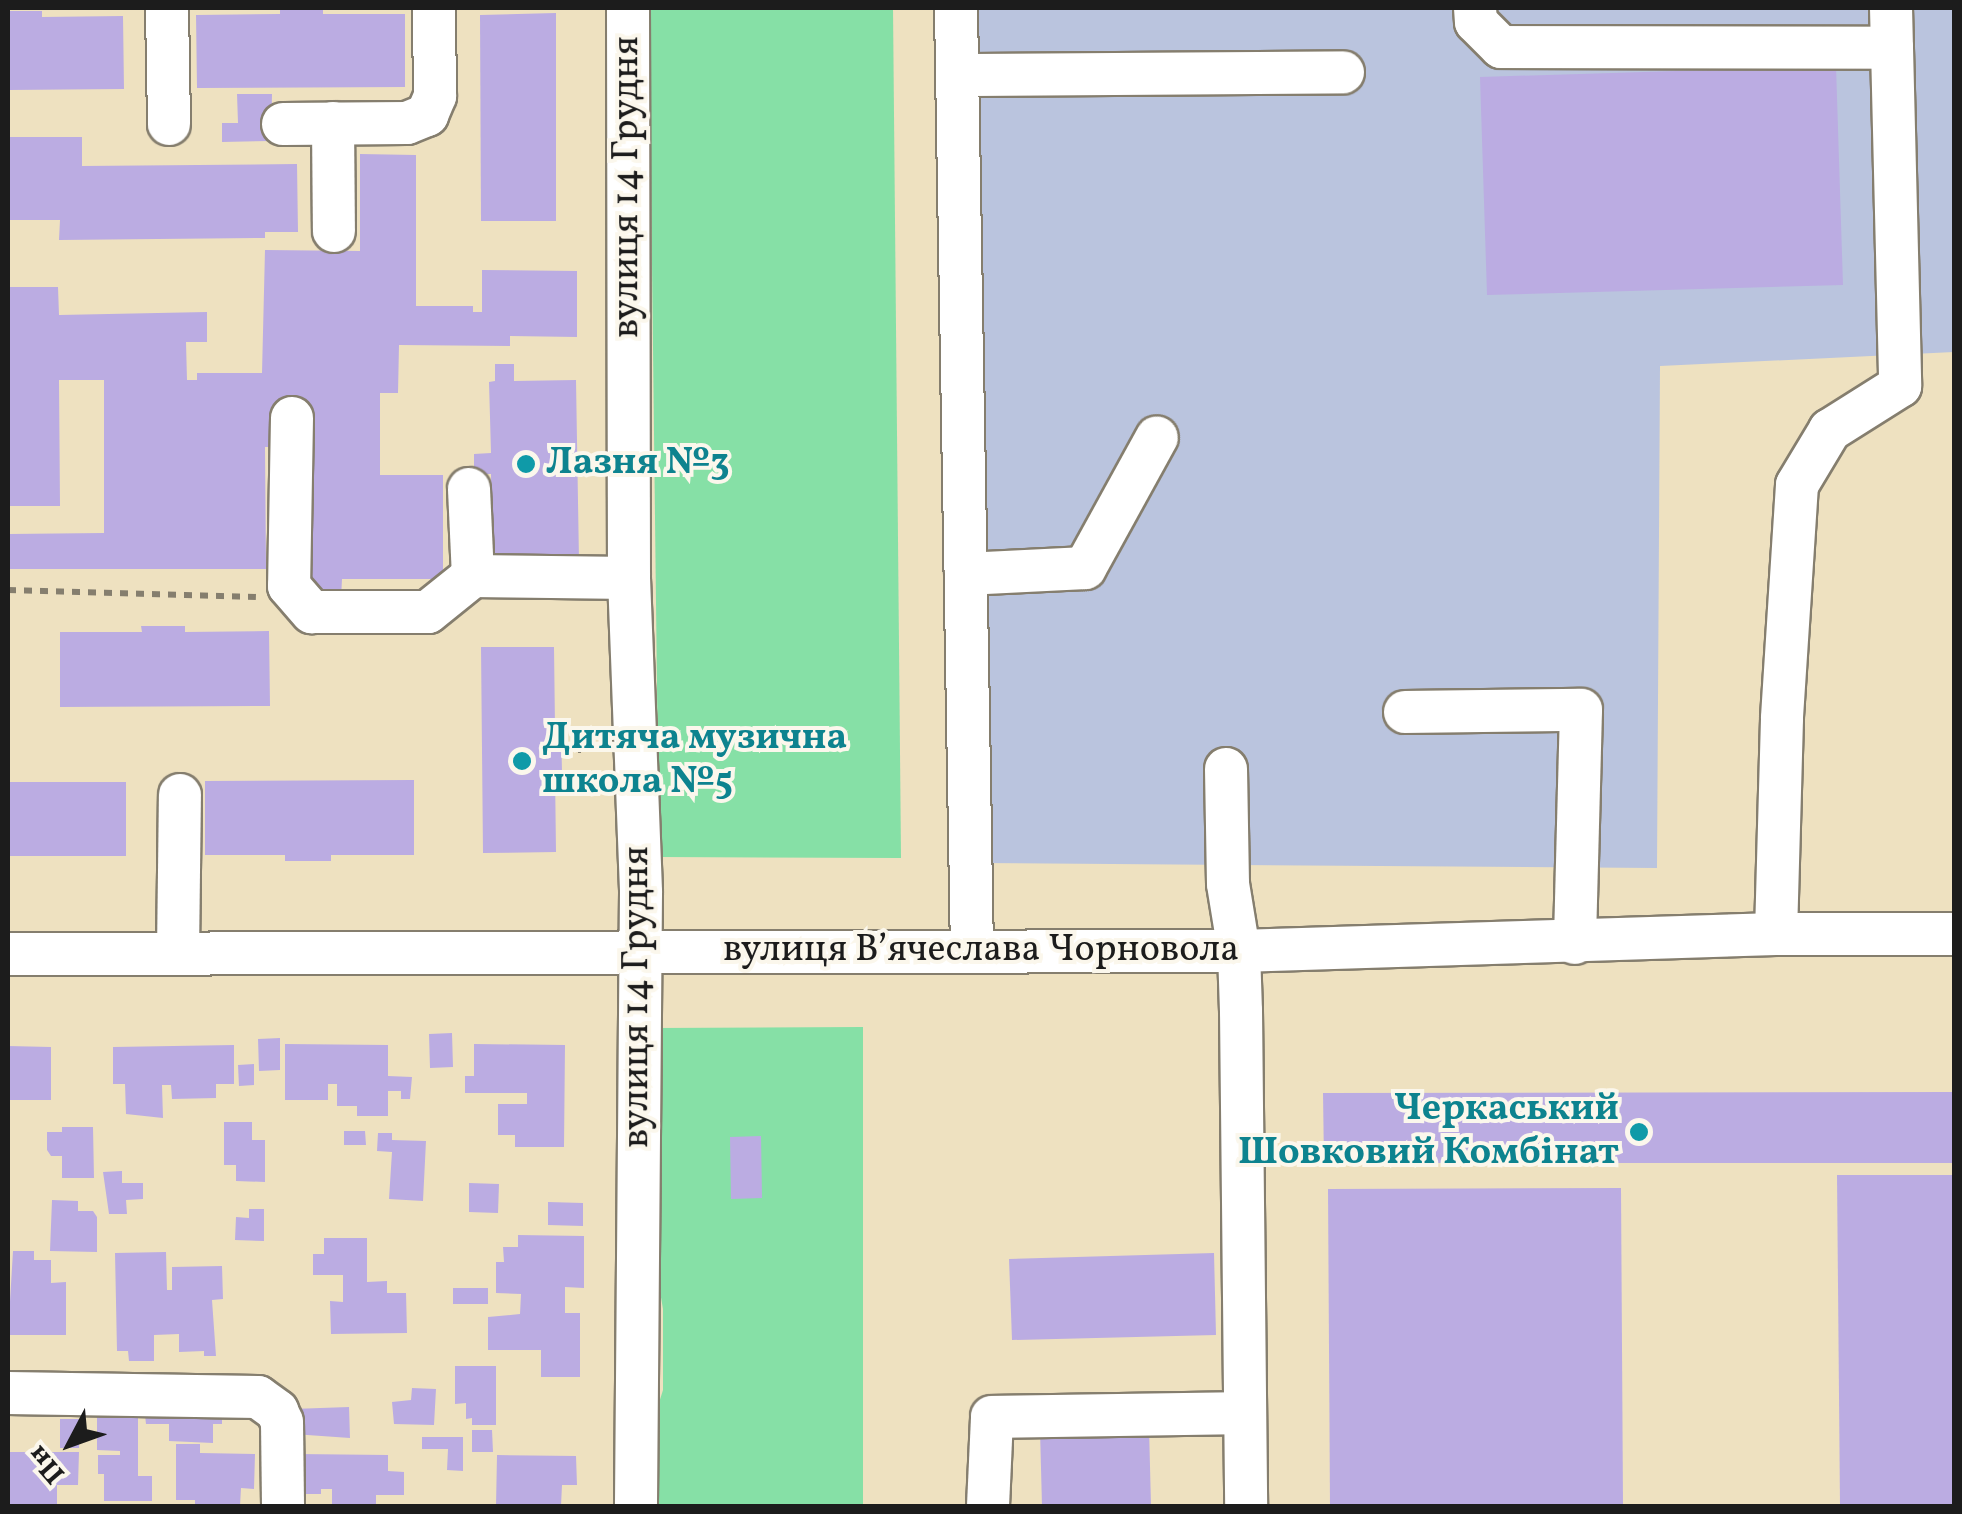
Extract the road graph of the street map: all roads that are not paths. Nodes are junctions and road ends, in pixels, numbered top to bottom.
1 (167, 8) edge
2 (434, 8) edge
3 (628, 8) edge
4 (956, 8) edge
5 (1475, 8) edge
6 (1892, 28) edge
7 (1343, 72) dead end
8 (958, 75) junction
9 (333, 123) junction
10 (169, 124) dead end
11 (283, 124) dead end
12 (334, 231) dead end
13 (292, 418) dead end
14 (1157, 437) dead end
15 (469, 489) dead end
16 (966, 574) junction
17 (473, 576) junction
18 (629, 578) junction
19 (1405, 712) dead end
20 (1226, 769) dead end
21 (180, 795) dead end
22 (1776, 934) junction
23 (1954, 934) edge
24 (1575, 943) junction
25 (639, 950) junction
26 (972, 951) junction
27 (1239, 952) junction
28 (178, 953) junction
29 (8, 954) edge
30 (8, 1392) edge
31 (1245, 1413) junction
32 (283, 1506) edge
33 (636, 1506) edge
34 (988, 1506) edge
35 (1246, 1506) edge

1 - 10 street
2 - 9 street
3 - 18 street, вулиця 14 Грудня
4 - 8 street
5 - 6 street
6 - 22 street
7 - 8 street
8 - 16 street
9 - 11 street
9 - 12 street
13 - 17 street
14 - 16 street
15 - 17 street
16 - 26 street
17 - 18 street
18 - 25 street, вулиця 14 Грудня
19 - 24 street
20 - 27 street
21 - 28 street
22 - 23 street, вулиця Вʼячеслава Чорновола
22 - 24 street, вулиця Вʼячеслава Чорновола
24 - 27 street, вулиця Вʼячеслава Чорновола
25 - 26 street, вулиця Вʼячеслава Чорновола
25 - 28 street, вулиця Вʼячеслава Чорновола
25 - 33 street, вулиця 14 Грудня
26 - 27 street, вулиця Вʼячеслава Чорновола
27 - 31 street
28 - 29 street, вулиця Вʼячеслава Чорновола
30 - 32 street
31 - 34 street
31 - 35 street

